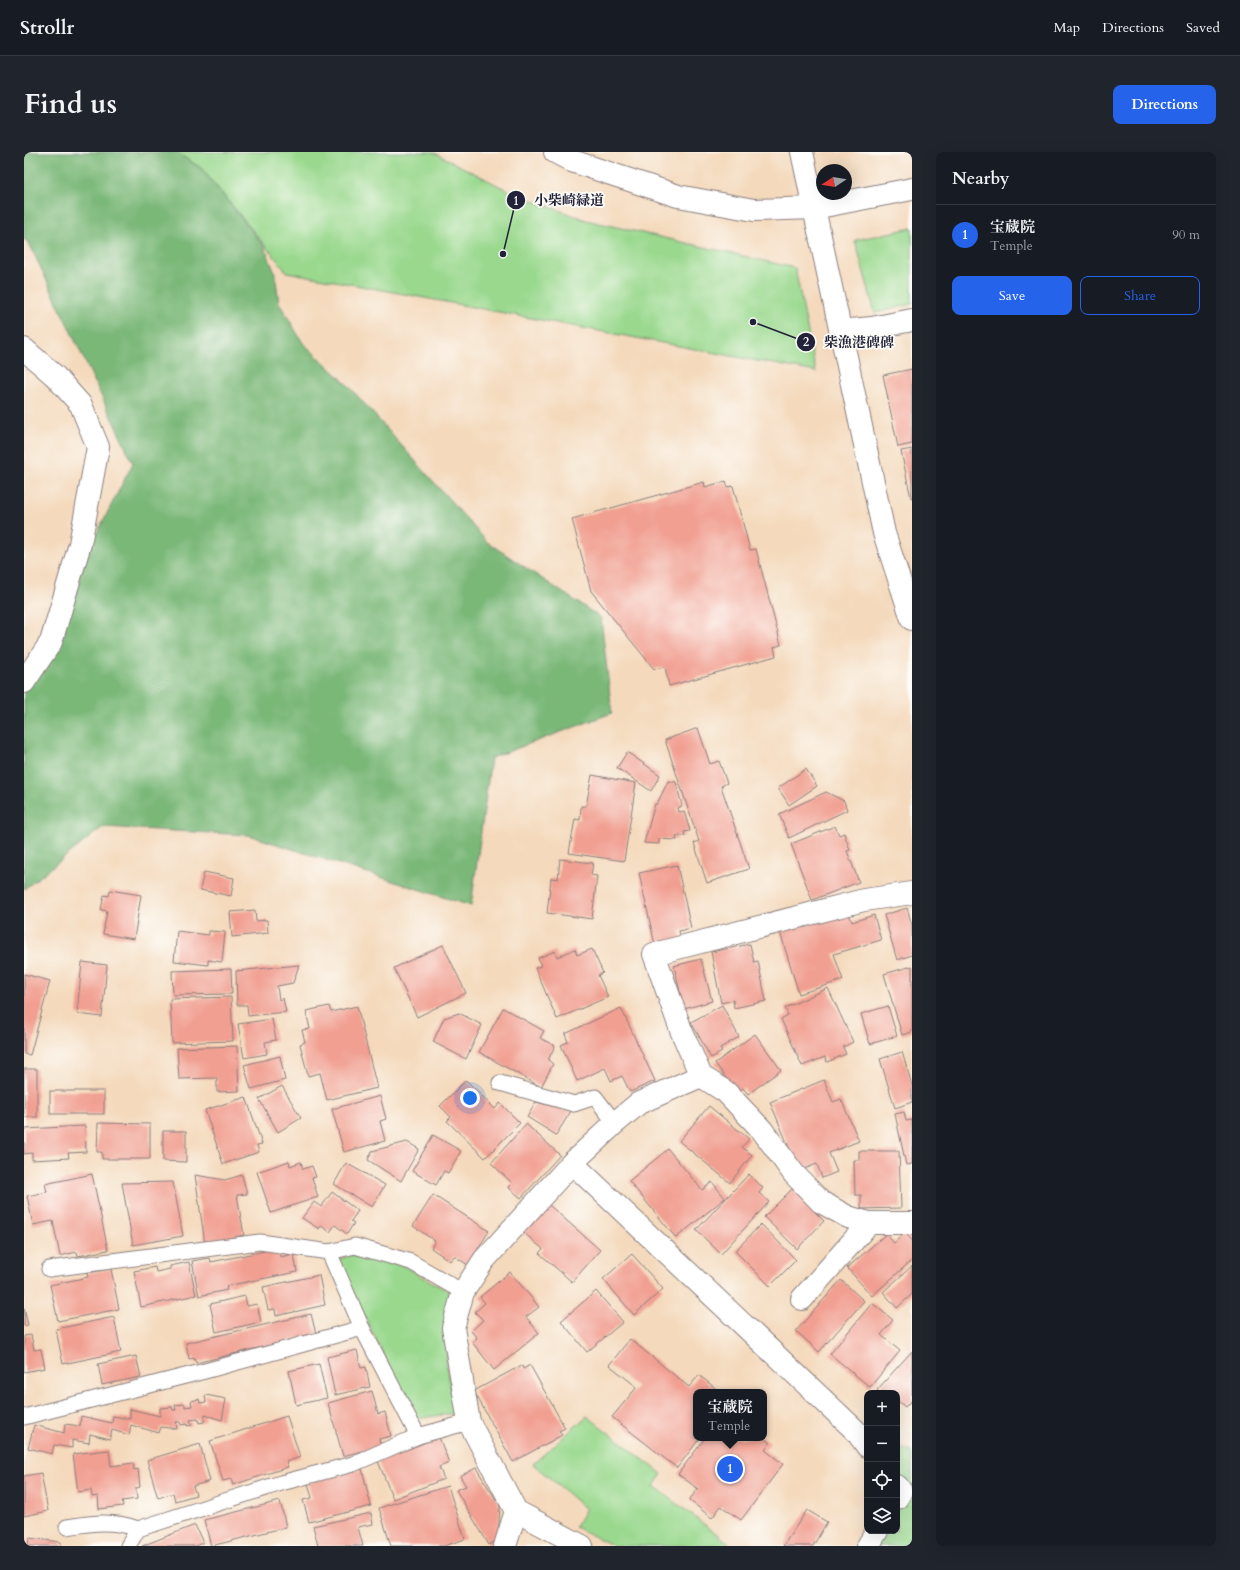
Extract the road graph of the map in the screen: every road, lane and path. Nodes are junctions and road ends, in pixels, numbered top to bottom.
1 (555, 152) edge
2 (802, 152) edge
3 (912, 188) edge
4 (814, 208) junction
5 (912, 320) edge
6 (840, 331) junction
7 (24, 349) edge
8 (912, 619) edge
9 (24, 682) edge
10 (912, 892) edge
11 (701, 1076) junction
12 (500, 1083) dead end
13 (615, 1123) junction
14 (572, 1163) junction
15 (869, 1223) junction
16 (912, 1224) edge
17 (329, 1252) junction
18 (49, 1268) dead end
19 (463, 1292) junction
20 (802, 1299) dead end
21 (362, 1328) junction
22 (24, 1417) edge
23 (469, 1422) junction
24 (418, 1436) junction
25 (864, 1442) edge
26 (516, 1511) junction
27 (67, 1527) dead end
28 (138, 1529) junction
29 (875, 1534) edge
30 (128, 1546) edge
31 (505, 1546) edge
32 (582, 1546) edge
33 (868, 1546) edge

1 - 4 street
2 - 4 street
3 - 4 street
4 - 6 street
5 - 6 street
6 - 8 street
7 - 9 street
10 - 11 street
11 - 13 street
11 - 15 street
12 - 13 lane
13 - 14 street
14 - 19 street
14 - 25 street
15 - 16 street
15 - 20 street
17 - 18 lane
17 - 19 lane
17 - 21 lane
19 - 23 street
21 - 22 lane
21 - 24 lane
23 - 24 lane
23 - 26 street
24 - 28 lane
26 - 31 street
26 - 32 street
27 - 28 lane
28 - 30 lane
29 - 33 street

